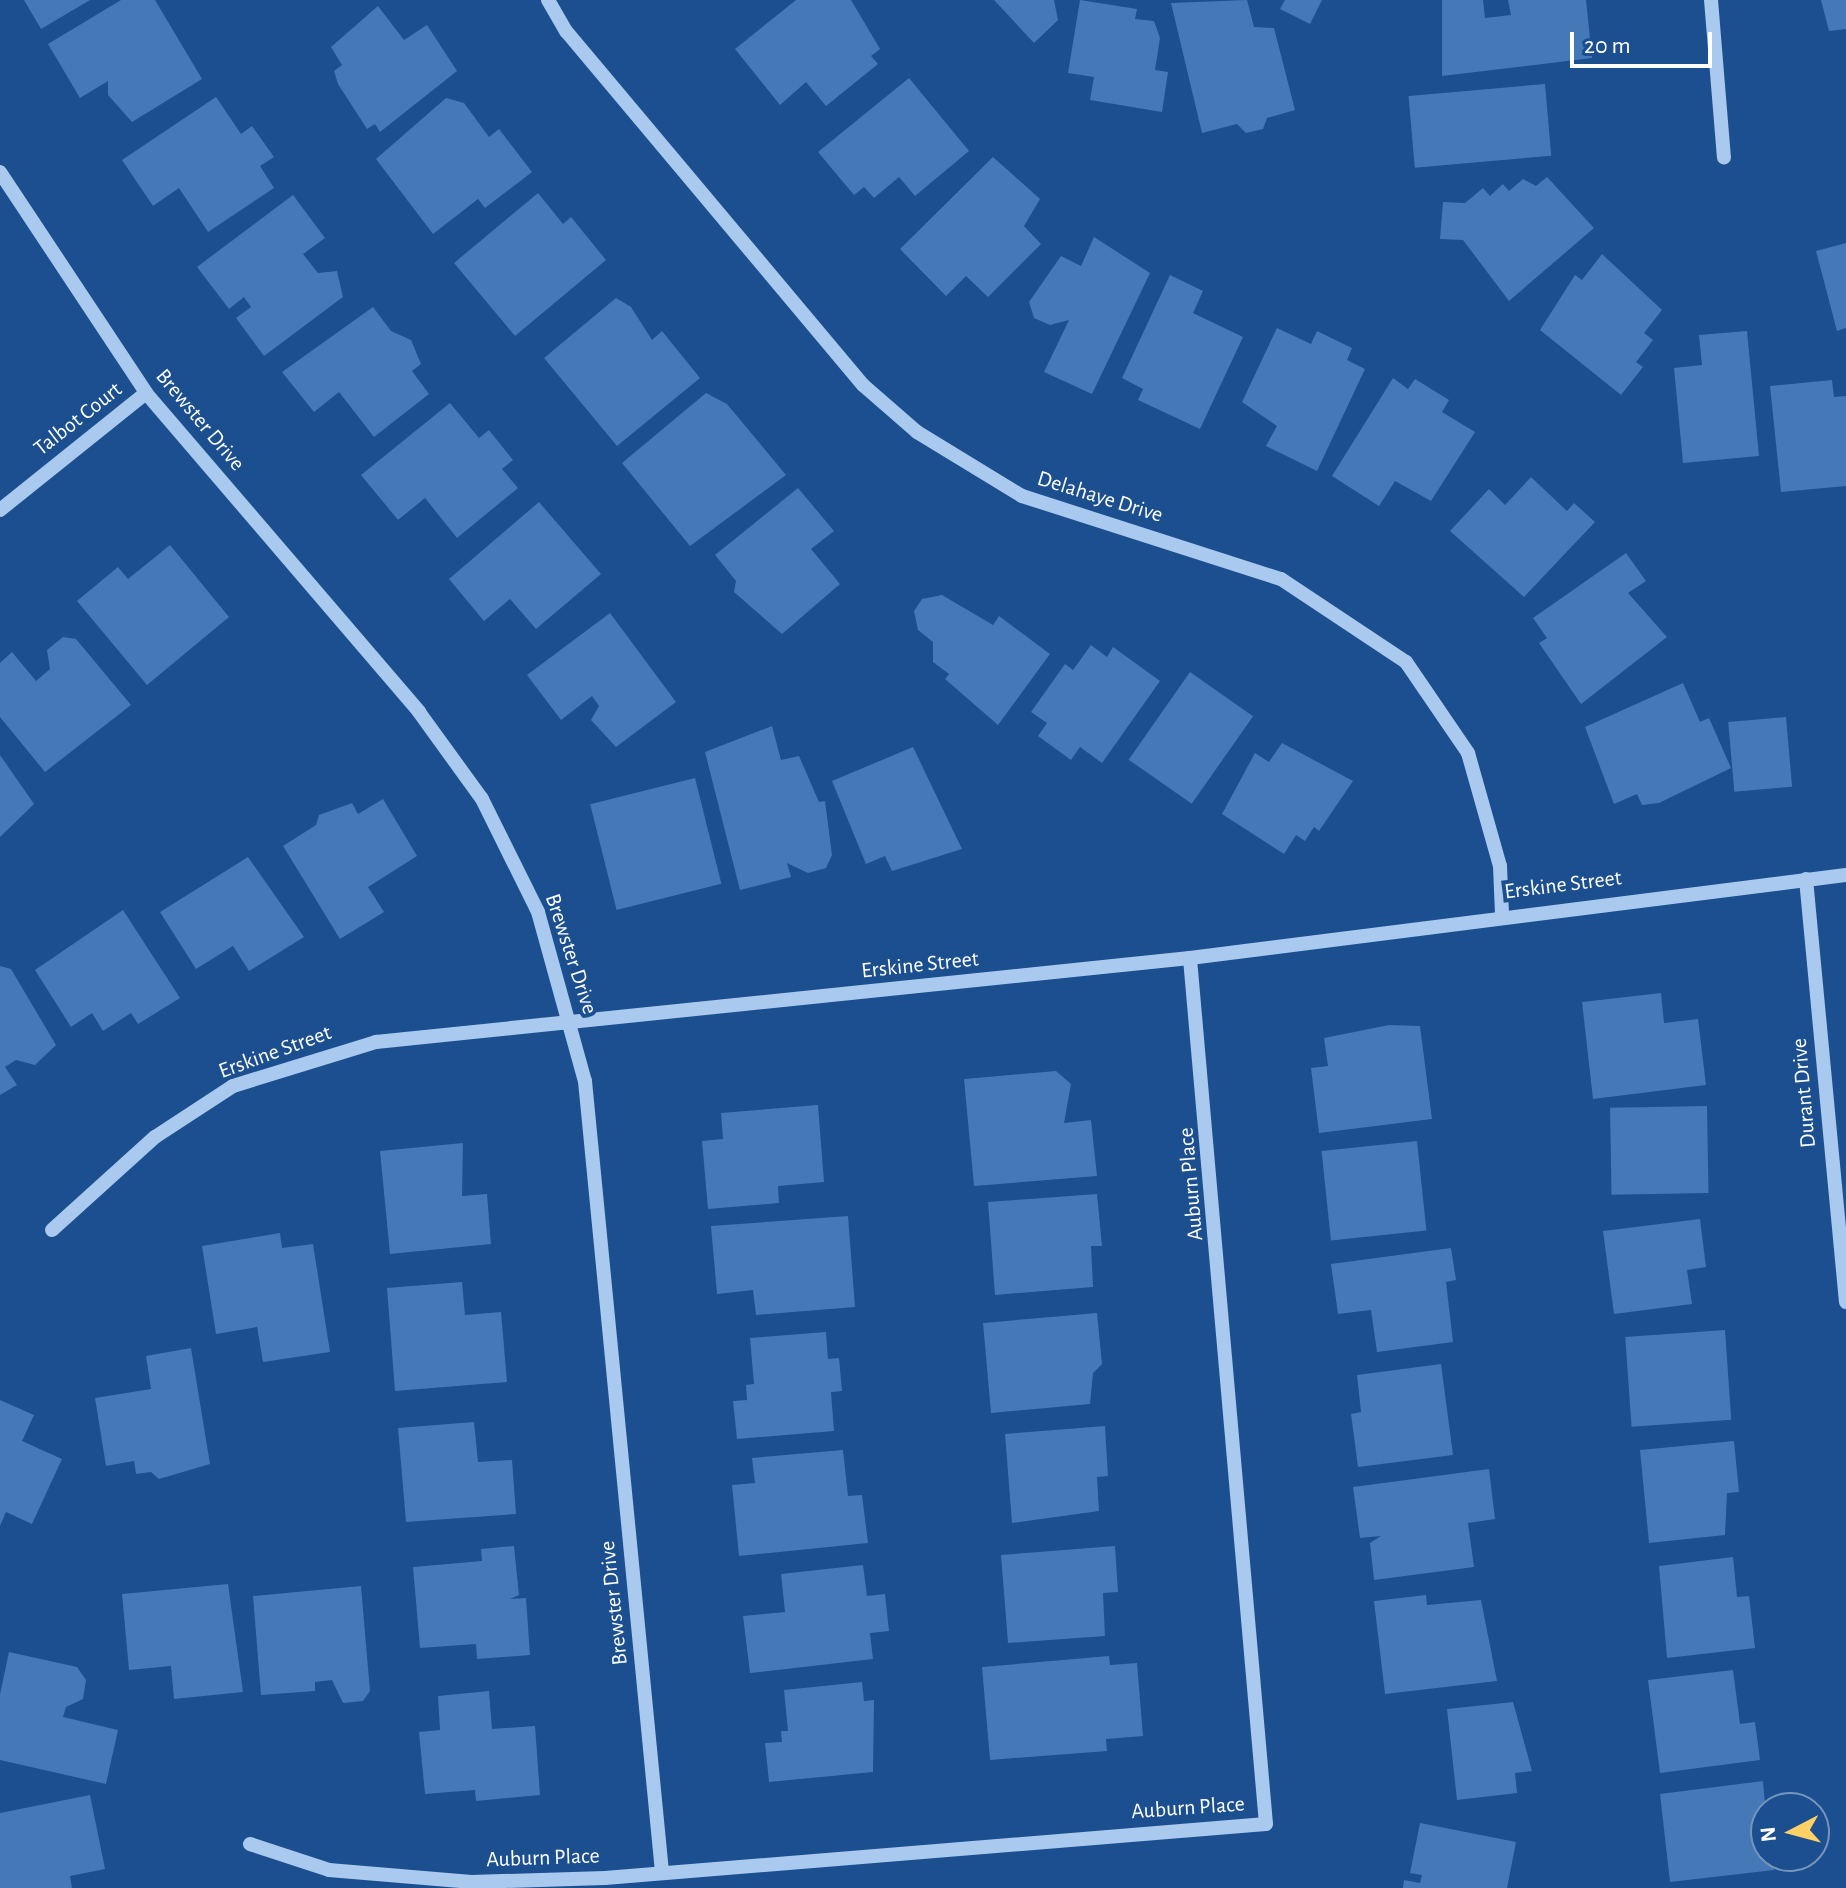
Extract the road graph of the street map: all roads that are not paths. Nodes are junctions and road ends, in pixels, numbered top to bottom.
1 (548, 0) edge
2 (1711, 0) edge
3 (1724, 157) dead end
4 (0, 172) edge
5 (146, 393) junction
6 (0, 510) edge
7 (1846, 875) edge
8 (1806, 879) junction
9 (1502, 914) junction
10 (1190, 958) junction
11 (571, 1022) junction
12 (52, 1230) dead end
13 (1846, 1302) edge
14 (250, 1844) dead end
15 (662, 1872) junction

1 - 9 street, Delahaye Drive
2 - 3 street
4 - 5 street, Brewster Drive
5 - 6 street, Talbot Court
5 - 11 street, Brewster Drive
7 - 8 street, Erskine Street
8 - 9 street, Erskine Street
8 - 13 street, Durant Drive
9 - 10 street, Erskine Street
10 - 11 street, Erskine Street
10 - 15 street, Auburn Place
11 - 12 street, Erskine Street
11 - 15 street, Brewster Drive
14 - 15 street, Auburn Place

